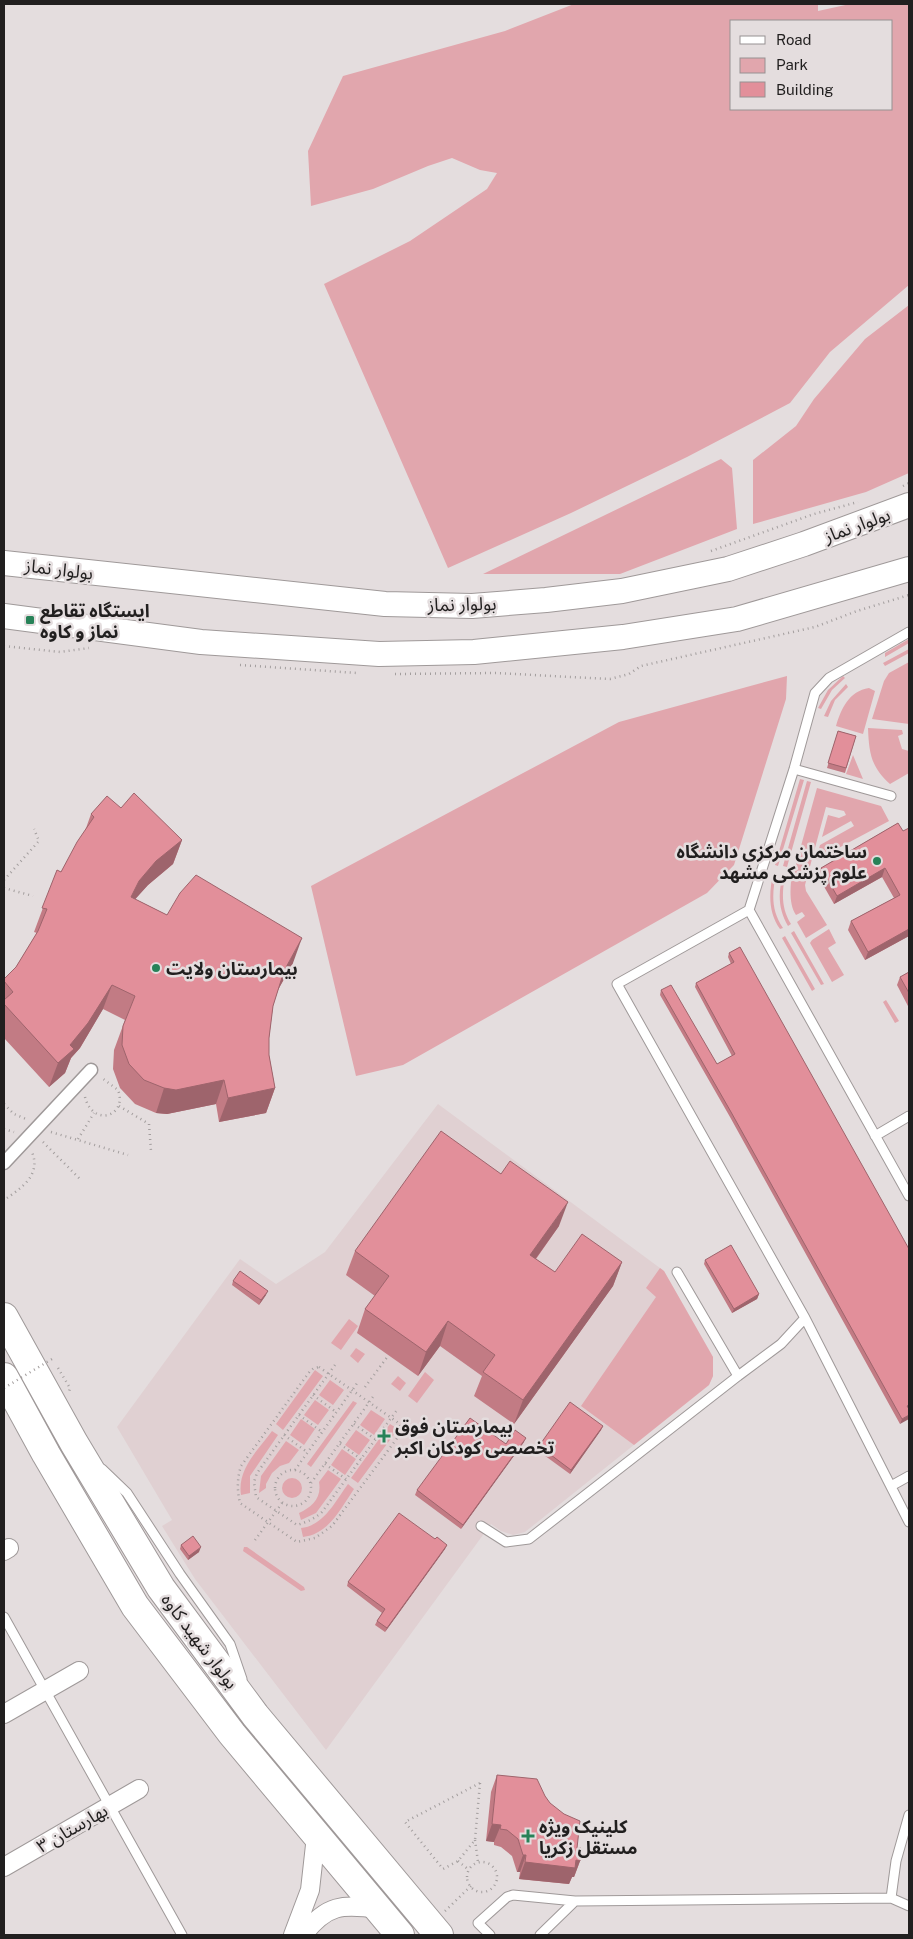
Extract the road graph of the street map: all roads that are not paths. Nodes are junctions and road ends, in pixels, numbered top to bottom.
1 (905, 496) edge
2 (4, 562) edge
3 (909, 569) edge
4 (4, 616) edge
5 (909, 632) edge
6 (794, 768) junction
7 (891, 796) dead end
8 (749, 910) junction
9 (91, 1070) road end
10 (909, 1116) edge
11 (875, 1136) junction
12 (4, 1163) edge
13 (909, 1196) edge
14 (676, 1272) dead end
15 (4, 1316) edge
16 (805, 1318) junction
17 (738, 1376) junction
18 (4, 1377) edge
19 (909, 1476) edge
20 (891, 1486) junction
21 (909, 1522) edge
22 (481, 1526) dead end
23 (4, 1617) edge
24 (79, 1671) dead end
25 (45, 1691) junction
26 (4, 1714) edge
27 (139, 1789) dead end
28 (110, 1806) junction
29 (909, 1814) edge
30 (316, 1836) junction
31 (4, 1867) edge
32 (891, 1898) junction
33 (575, 1901) junction
34 (909, 1906) edge
35 (379, 1909) junction
36 (442, 1923) edge
37 (182, 1935) edge
38 (293, 1935) edge
39 (303, 1935) edge
40 (400, 1935) edge
41 (490, 1935) edge
42 (540, 1935) edge

1 - 2 main road, بولوار نماز
3 - 4 main road
5 - 6 lane
6 - 7 lane
6 - 8 lane
8 - 11 lane
8 - 16 lane
9 - 12 street
10 - 11 lane
11 - 13 lane
14 - 17 lane
15 - 36 main road, بولوار شهید کاوه
16 - 17 lane
16 - 20 lane
17 - 22 lane
18 - 30 main road, بولوار شهید کاوه
19 - 20 lane
20 - 21 lane
23 - 25 lane
24 - 25 street
25 - 26 street
25 - 28 lane
27 - 28 street, بهارستان ۳
28 - 31 street, بهارستان ۳
28 - 37 lane
29 - 32 lane
30 - 35 main road, بولوار شهید کاوه
30 - 38 street
32 - 33 lane
32 - 34 lane
33 - 41 lane
33 - 42 lane
35 - 39 street
35 - 40 main road, بولوار شهید کاوه

